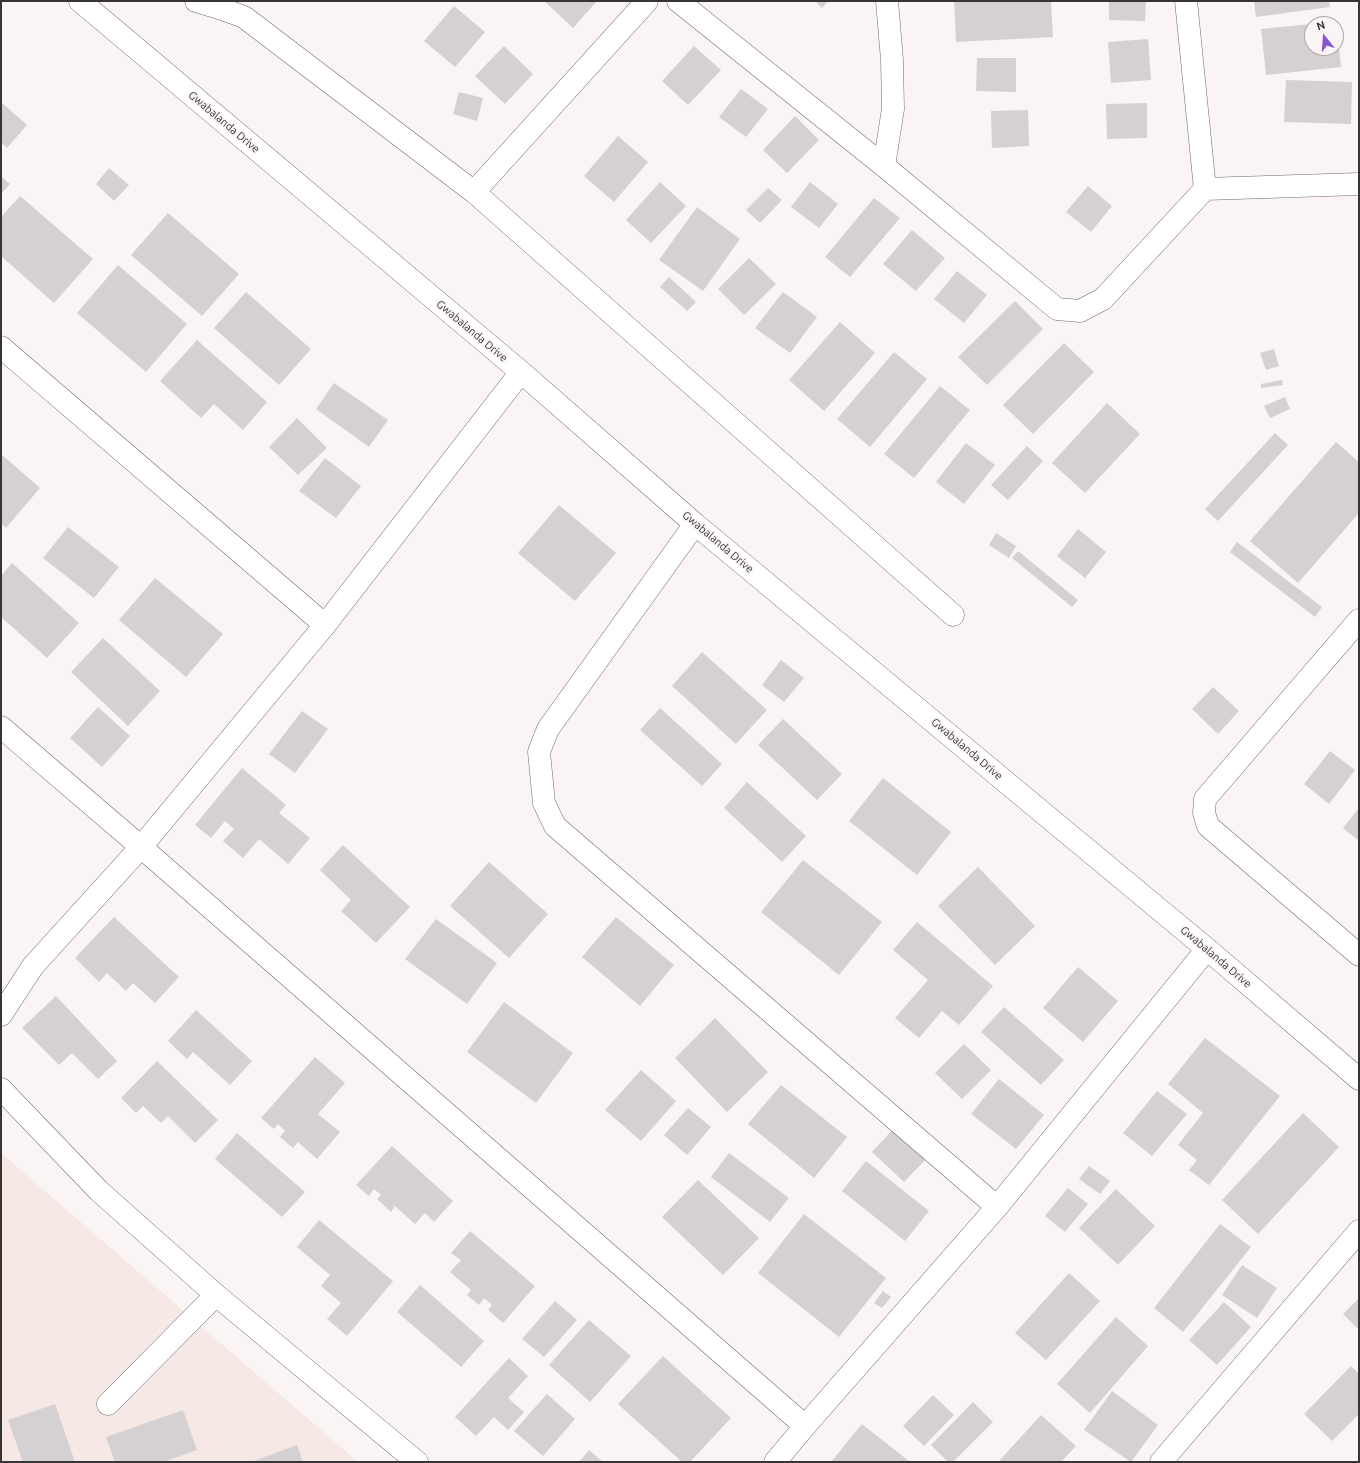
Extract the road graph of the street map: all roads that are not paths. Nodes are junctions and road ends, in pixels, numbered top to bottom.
1 (80, 1) edge
2 (196, 1) edge
3 (647, 1) edge
4 (678, 1) edge
5 (887, 1) edge
6 (1186, 1) edge
7 (884, 166) junction
8 (1359, 184) edge
9 (1205, 189) junction
10 (474, 192) junction
11 (1, 346) edge
12 (521, 372) junction
13 (695, 524) junction
14 (953, 615) dead end
15 (1359, 620) edge
16 (325, 625) junction
17 (1, 727) edge
18 (141, 847) junction
19 (1207, 950) junction
20 (1359, 955) edge
21 (1, 1015) edge
22 (1359, 1079) edge
23 (1, 1089) edge
24 (997, 1207) junction
25 (1359, 1231) edge
26 (216, 1295) junction
27 (108, 1404) dead end
28 (805, 1426) junction
29 (417, 1462) edge
30 (775, 1462) edge
31 (1161, 1462) edge

1 - 12 street, Gwabalanda Drive
2 - 10 street
3 - 10 street
4 - 7 street
5 - 7 street
6 - 9 street
7 - 9 street
8 - 9 street
10 - 14 street
11 - 16 street
12 - 13 street, Gwabalanda Drive
12 - 16 street
13 - 19 street, Gwabalanda Drive
13 - 24 street
15 - 20 street
16 - 18 street
17 - 18 street
18 - 21 street
18 - 28 street
19 - 22 street, Gwabalanda Drive
19 - 24 street
23 - 26 street
24 - 28 street
25 - 31 street
26 - 27 street
26 - 29 street
28 - 30 street

